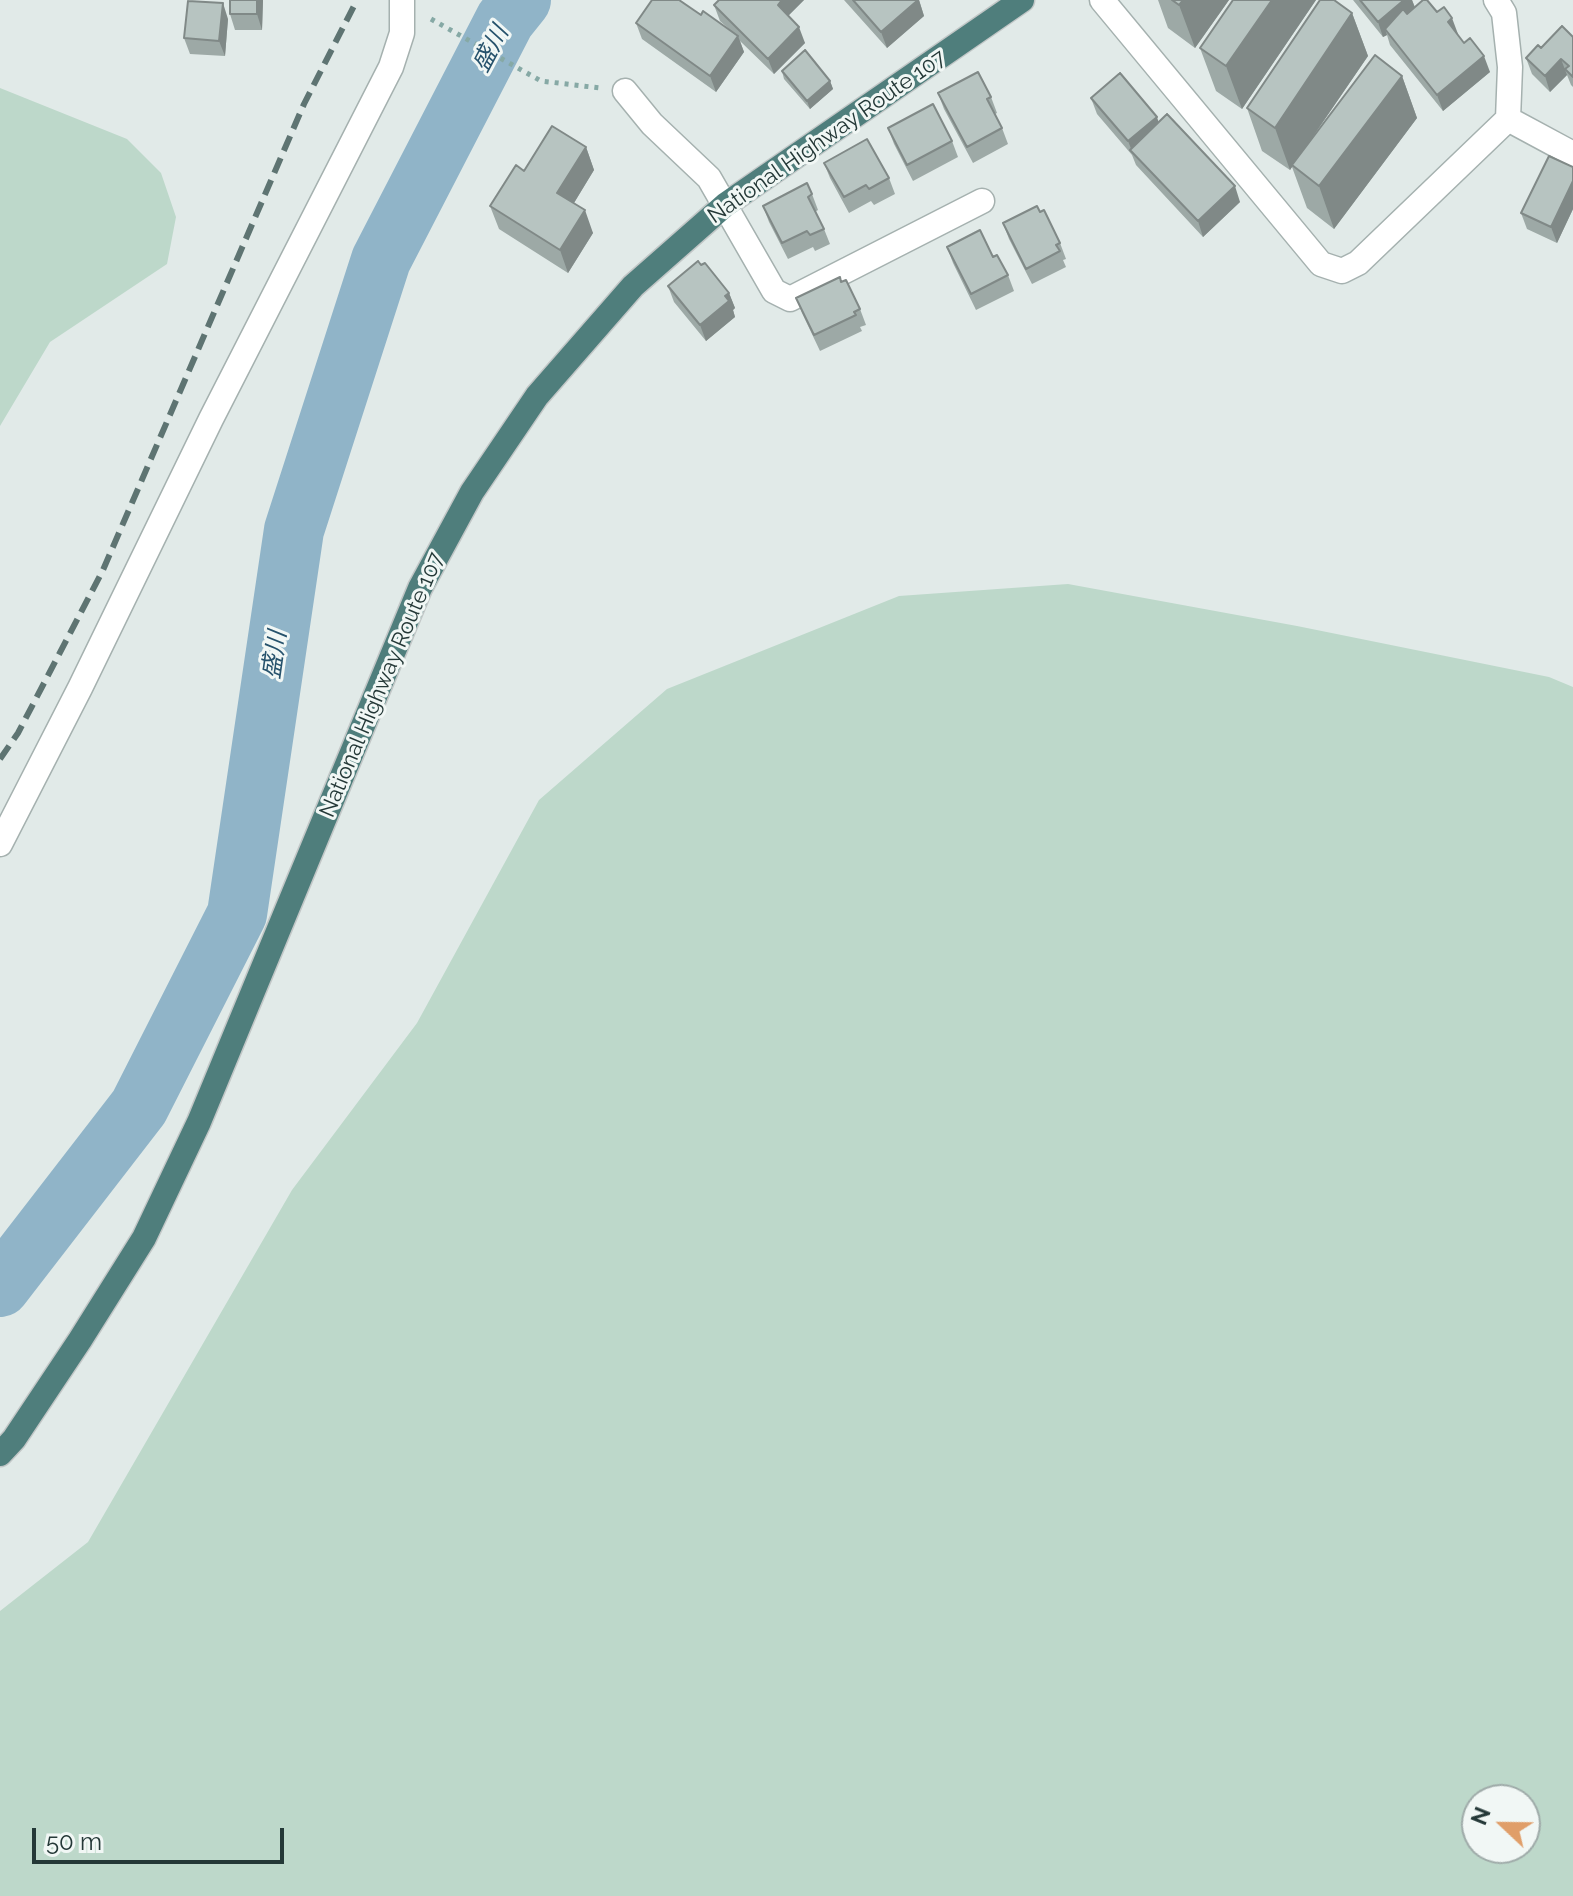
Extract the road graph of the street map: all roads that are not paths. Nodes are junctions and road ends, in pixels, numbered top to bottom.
1 (402, 0) edge
2 (1022, 0) edge
3 (1102, 0) edge
4 (1496, 0) edge
5 (625, 91) road end
6 (1508, 119) junction
7 (1573, 154) edge
8 (982, 201) dead end
9 (725, 205) junction
10 (0, 844) edge
11 (0, 1454) edge

1 - 10 street
2 - 9 highway, National Highway Route 107
3 - 6 street
4 - 6 street
5 - 9 street
6 - 7 street
8 - 9 street
9 - 11 highway, National Highway Route 107

